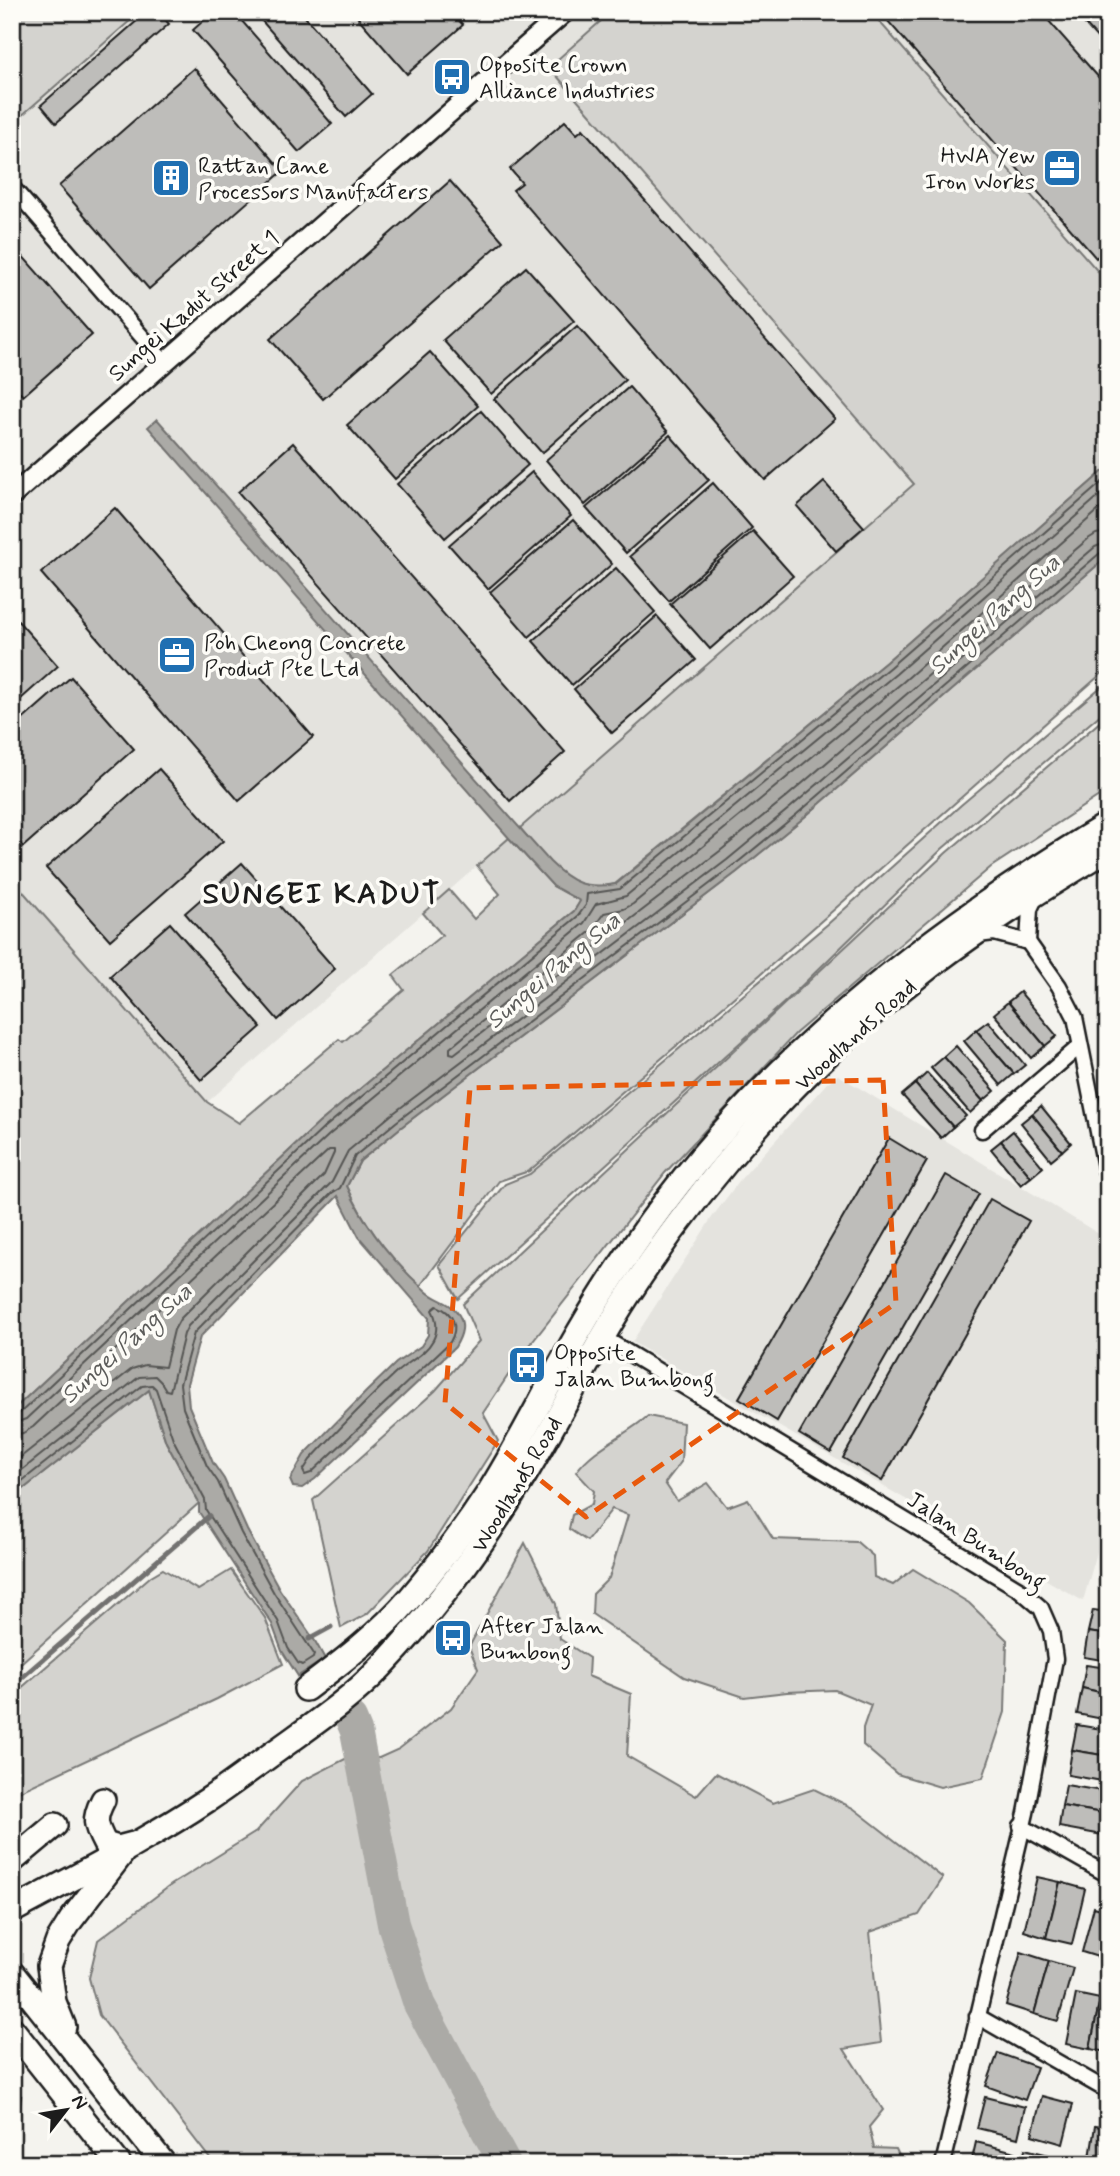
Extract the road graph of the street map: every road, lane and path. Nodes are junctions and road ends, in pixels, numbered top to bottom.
1 (565, 12) edge
2 (12, 187) edge
3 (164, 362) junction
4 (12, 496) edge
5 (1108, 824) edge
6 (1108, 849) edge
7 (1038, 892) junction
8 (973, 935) junction
9 (1028, 942) junction
10 (1080, 1046) junction
11 (982, 1130) dead end
12 (1108, 1182) edge
13 (602, 1337) junction
14 (306, 1689) dead end
15 (103, 1800) dead end
16 (55, 1825) dead end
17 (1021, 1826) junction
18 (129, 1847) junction
19 (12, 1861) edge
20 (1108, 1875) edge
21 (12, 1911) edge
22 (12, 1973) edge
23 (977, 2017) junction
24 (16, 2035) edge
25 (75, 2052) junction
26 (1108, 2091) edge
27 (119, 2164) edge
28 (163, 2164) edge
29 (943, 2164) edge

1 - 3 street, Sungei Kadut Street 1
2 - 3 street
3 - 4 street, Sungei Kadut Street 1
5 - 14 main road, Woodlands Road
6 - 7 main road, Woodlands Road
7 - 8 main road, Woodlands Road
7 - 9 street
8 - 9 street
8 - 13 main road, Woodlands Road
9 - 10 street
10 - 11 street
10 - 12 street
13 - 17 street, Jalan Bumbong
13 - 18 main road, Woodlands Road
15 - 18 main road
16 - 19 main road
17 - 20 street
17 - 23 street, Jalan Bumbong
18 - 21 main road, Woodlands Road
18 - 25 main road
22 - 25 main road
23 - 26 street
23 - 29 street, Jalan Bumbong
24 - 27 main road
25 - 28 main road

